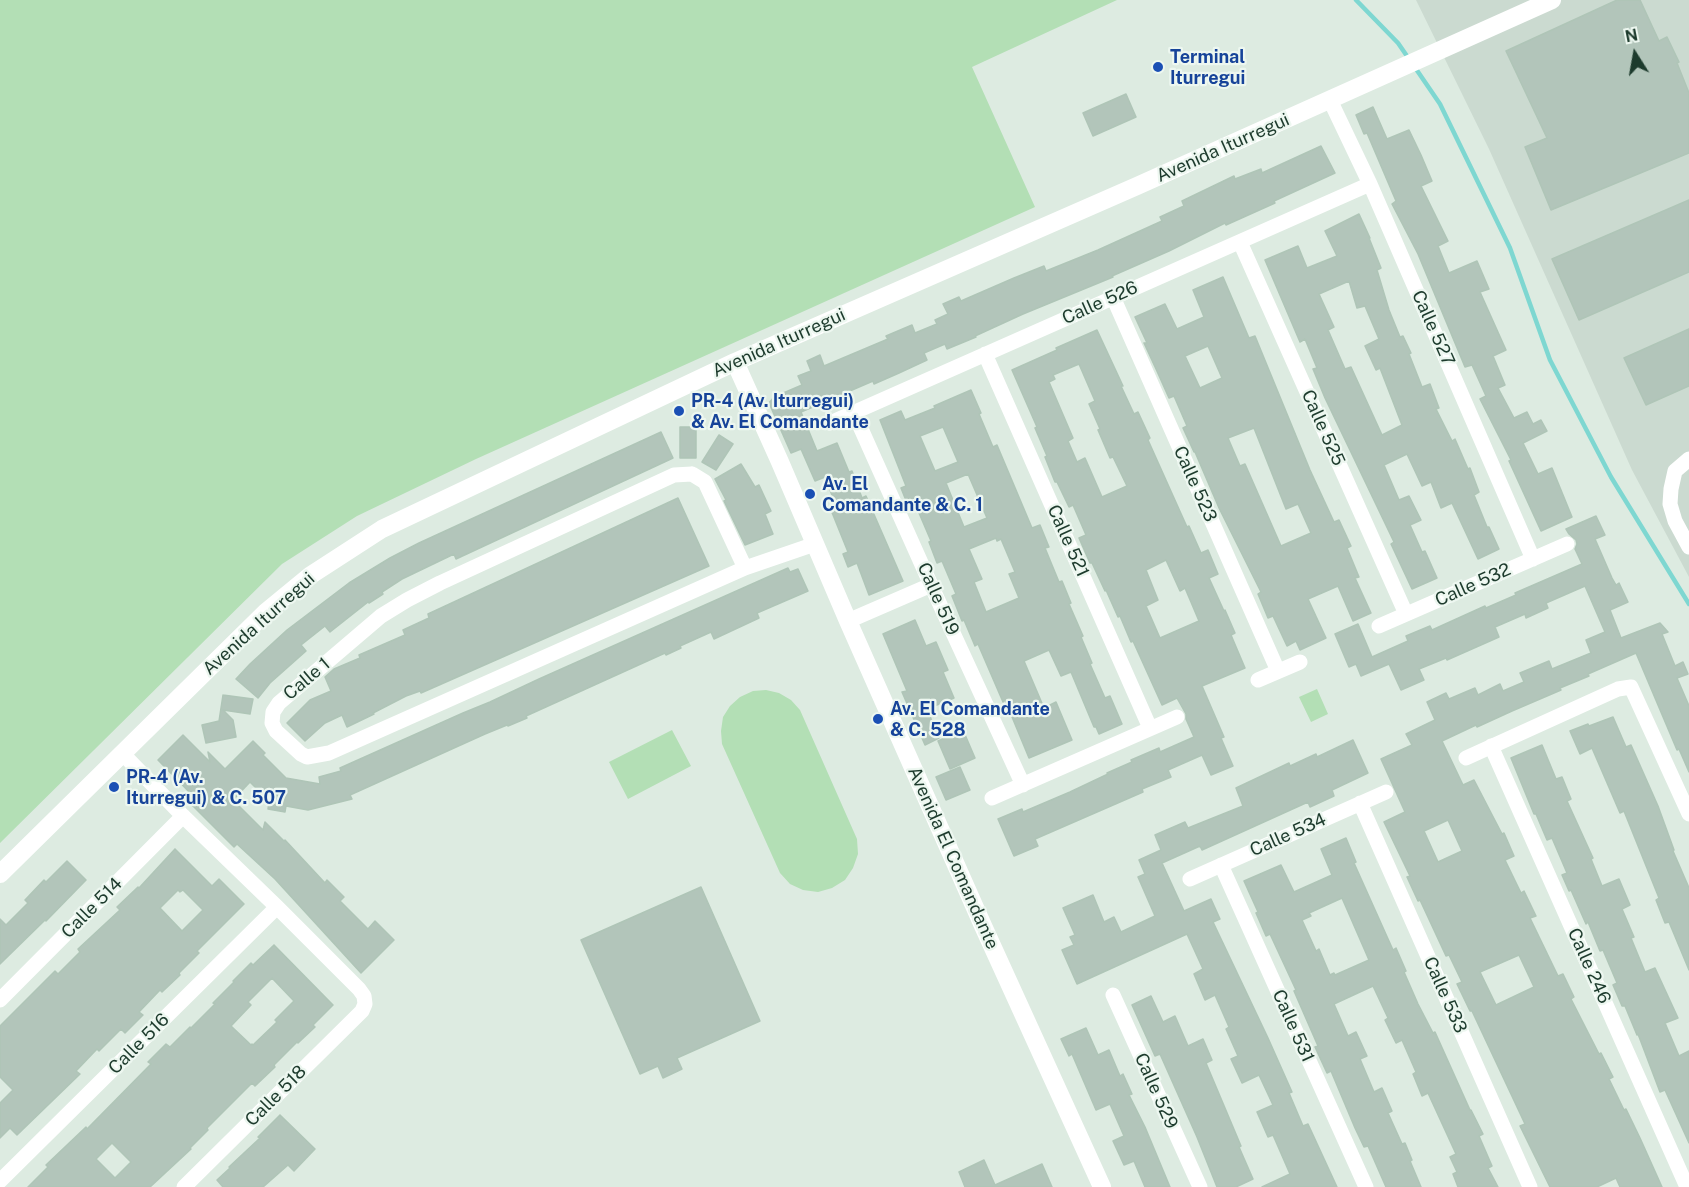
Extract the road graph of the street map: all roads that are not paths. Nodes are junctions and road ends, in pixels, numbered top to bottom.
1 (1552, 0) edge
2 (1330, 99) junction
3 (1370, 184) junction
4 (1240, 242) junction
5 (1113, 297) junction
6 (985, 354) junction
7 (735, 362) junction
8 (854, 413) junction
9 (830, 423) dead end
10 (1689, 459) edge
11 (815, 544) junction
12 (1567, 544) dead end
13 (1689, 547) edge
14 (1533, 559) junction
15 (745, 568) junction
16 (931, 585) junction
17 (1406, 614) junction
18 (848, 621) junction
19 (1379, 627) dead end
20 (1300, 662) dead end
21 (1278, 671) junction
22 (1258, 680) dead end
23 (1177, 717) dead end
24 (1150, 728) junction
25 (1491, 746) junction
26 (122, 753) junction
27 (1466, 758) dead end
28 (1023, 785) junction
29 (1386, 792) dead end
30 (992, 798) dead end
31 (1360, 803) junction
32 (1689, 814) edge
33 (183, 816) junction
34 (1221, 865) junction
35 (0, 874) edge
36 (1190, 879) dead end
37 (278, 907) junction
38 (1113, 995) dead end
39 (0, 1000) edge
40 (0, 1181) edge
41 (184, 1187) edge
42 (1102, 1187) edge
43 (1200, 1187) edge
44 (1366, 1187) edge
45 (1530, 1187) edge
46 (1687, 1187) edge

1 - 2 street, Avenida Iturregui
2 - 3 street, Calle 527
2 - 7 street, Avenida Iturregui
3 - 4 street, Calle 526
3 - 14 street, Calle 527
4 - 5 street, Calle 526
4 - 17 street, Calle 525
5 - 6 street, Calle 526
5 - 21 street, Calle 523
6 - 8 street, Calle 526
6 - 24 street, Calle 521
7 - 11 street, Avenida El Comandante
7 - 26 street, Avenida Iturregui
8 - 9 street, Calle 526
8 - 16 street, Calle 519
10 - 13 street
11 - 15 street, Calle 1
11 - 18 street, Avenida El Comandante
12 - 14 street, Calle 532
14 - 17 street, Calle 532
15 - 15 street, Calle 1
16 - 18 street
16 - 28 street, Calle 519
17 - 19 street, Calle 532
18 - 42 street, Avenida El Comandante
20 - 21 street
21 - 22 street
23 - 24 street
24 - 28 street
25 - 27 street
25 - 32 street
25 - 46 street, Calle 246
26 - 33 street
26 - 35 street, Avenida Iturregui
28 - 30 street
29 - 31 street, Calle 534
31 - 34 street, Calle 534
31 - 45 street, Calle 533
33 - 37 street
33 - 39 street, Calle 514
34 - 36 street, Calle 534
34 - 44 street, Calle 531
37 - 40 street, Calle 516
37 - 41 street, Calle 518
38 - 43 street, Calle 529

